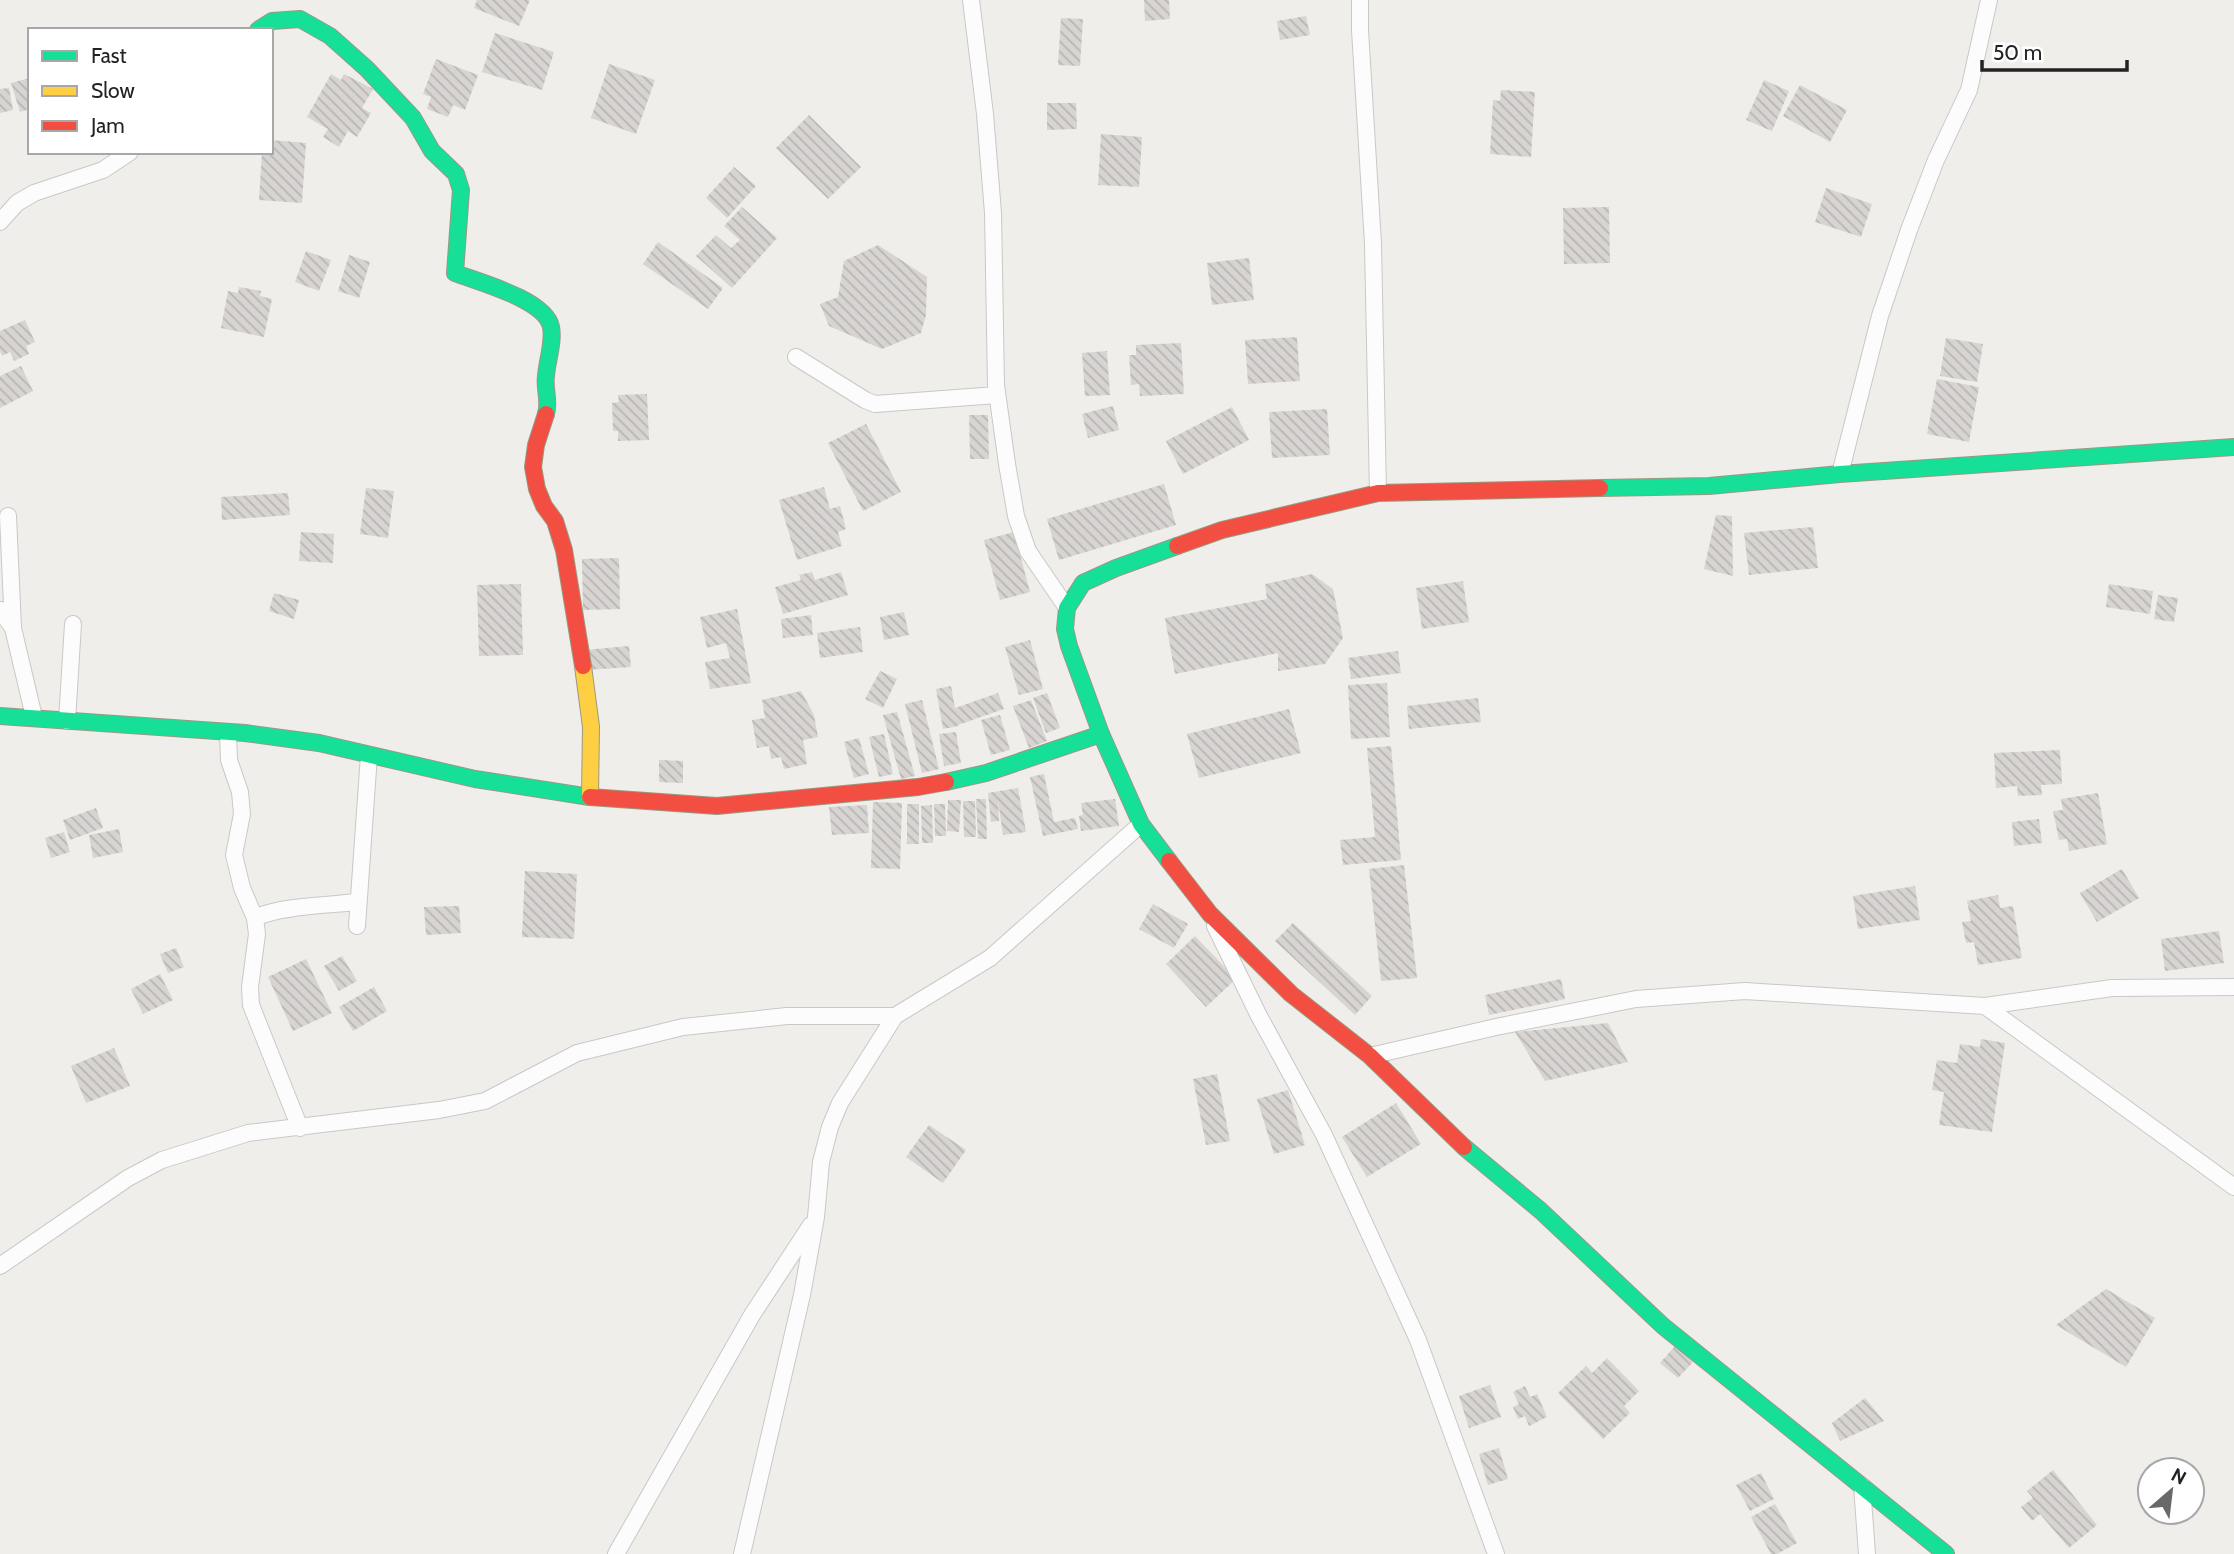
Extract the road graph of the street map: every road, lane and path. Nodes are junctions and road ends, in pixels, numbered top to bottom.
1 (971, 0) edge
2 (1360, 0) edge
3 (1989, 0) edge
4 (261, 28) edge
5 (127, 154) edge
6 (0, 222) edge
7 (796, 357) dead end
8 (997, 395) junction
9 (2234, 447) edge
10 (1839, 474) junction
11 (1378, 493) junction
12 (8, 516) dead end
13 (1067, 608) junction
14 (0, 610) edge
15 (73, 624) dead end
16 (13, 628) junction
17 (0, 716) edge
18 (34, 716) junction
19 (67, 721) junction
20 (228, 732) junction
21 (1101, 734) junction
22 (369, 755) junction
23 (590, 797) junction
24 (1141, 824) junction
25 (358, 902) junction
26 (1210, 914) junction
27 (255, 918) junction
28 (357, 926) dead end
29 (2234, 986) edge
30 (1985, 1006) junction
31 (895, 1016) junction
32 (1370, 1056) junction
33 (299, 1128) junction
34 (2234, 1187) edge
35 (816, 1217) junction
36 (0, 1266) edge
37 (1862, 1486) junction
38 (616, 1554) edge
39 (742, 1554) edge
40 (1496, 1554) edge
41 (1867, 1554) edge
42 (1946, 1554) edge

1 - 8 street
2 - 11 street
3 - 10 street
4 - 23 street
5 - 6 street
7 - 8 street
8 - 13 street
9 - 10 street
10 - 11 street
11 - 13 street
12 - 16 street
13 - 21 street
14 - 16 street
15 - 19 street
16 - 18 street
17 - 18 street
18 - 19 street
19 - 20 street
20 - 22 street
20 - 27 street
21 - 23 street
21 - 24 street
22 - 23 street
22 - 25 street
24 - 26 street
24 - 31 street
25 - 27 street
25 - 28 street
26 - 32 street
26 - 40 street
27 - 33 street
29 - 30 street
30 - 32 street
30 - 34 street
31 - 33 street
31 - 35 street
32 - 37 street
33 - 36 street
35 - 38 street
35 - 39 street
37 - 41 street
37 - 42 street

